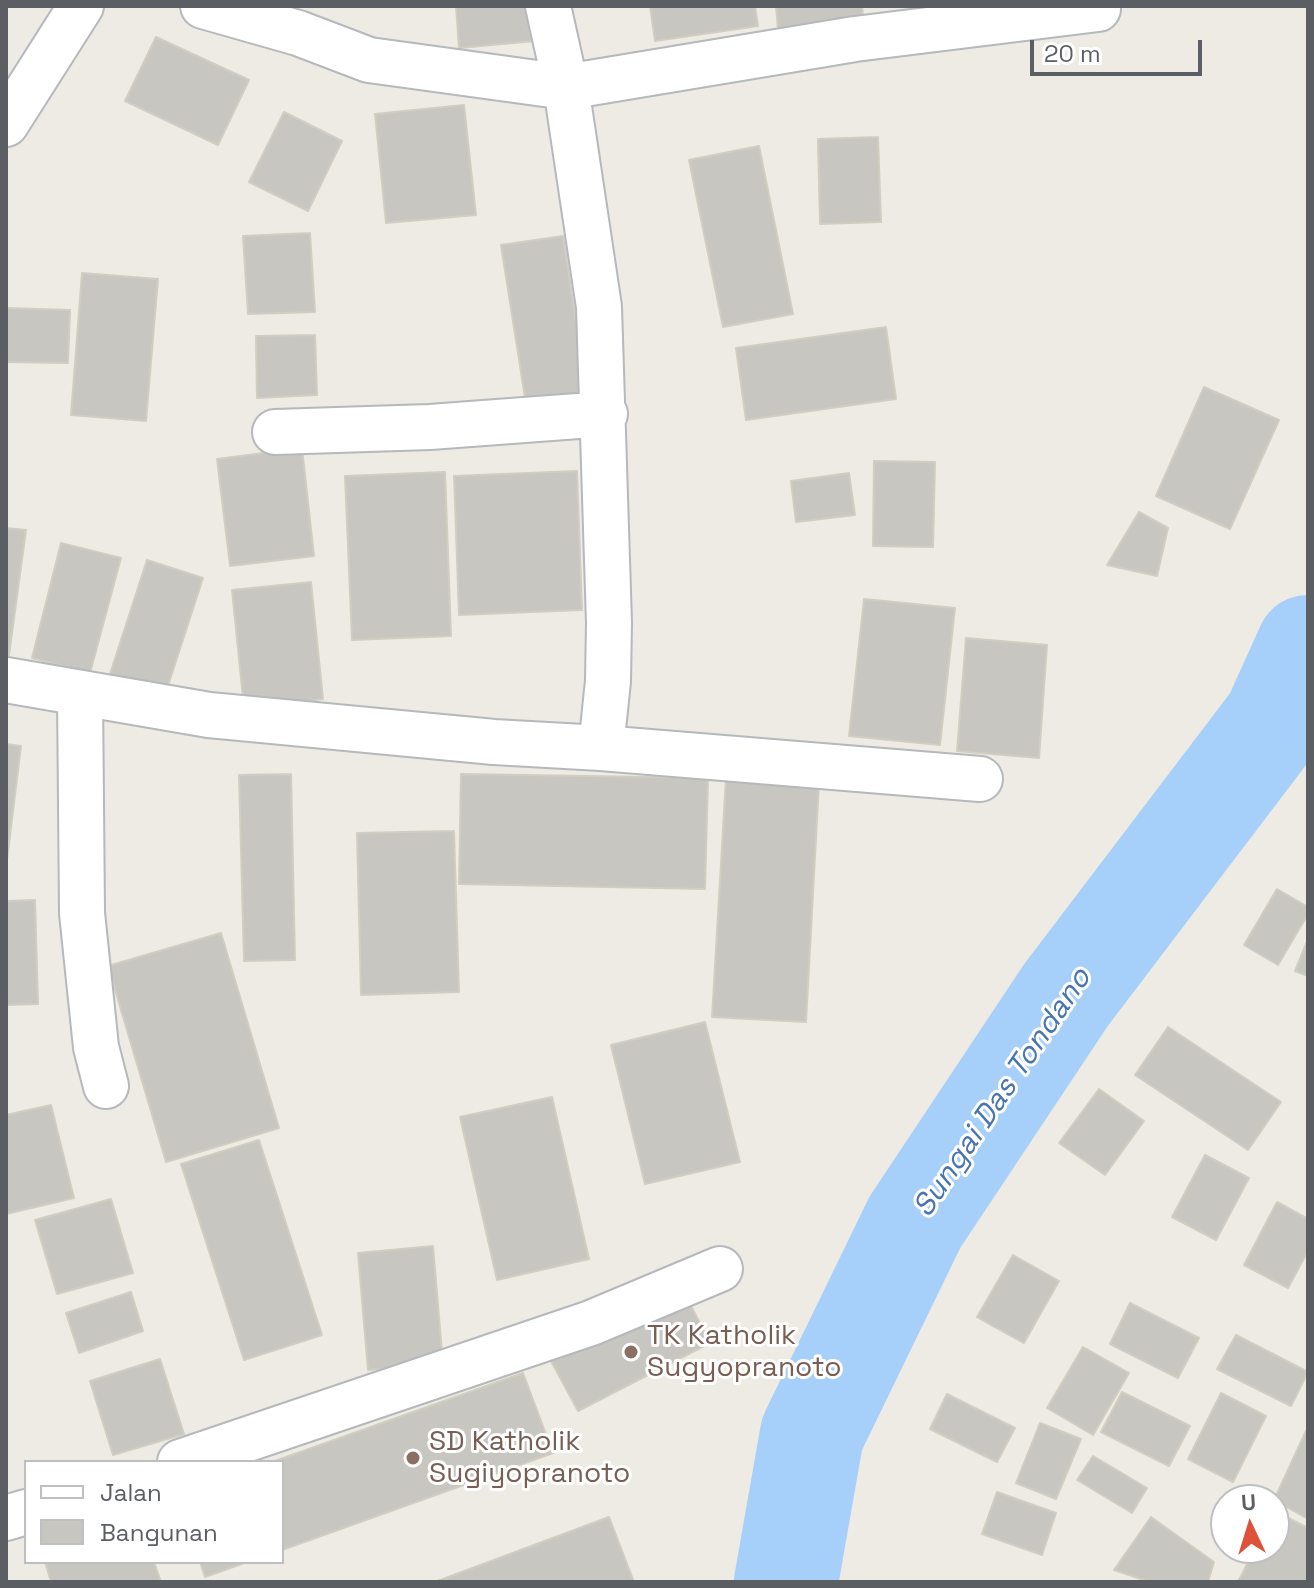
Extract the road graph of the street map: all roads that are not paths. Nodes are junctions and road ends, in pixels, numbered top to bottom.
1 (81, 6) edge
2 (203, 6) edge
3 (548, 6) edge
4 (1098, 9) dead end
5 (566, 87) junction
6 (6, 124) edge
7 (605, 414) junction
8 (275, 432) dead end
9 (6, 680) edge
10 (80, 693) junction
11 (601, 748) junction
12 (980, 779) dead end
13 (106, 1086) dead end
14 (720, 1269) dead end
15 (186, 1460) edge

1 - 6 street
2 - 5 street
3 - 5 street
4 - 5 street
5 - 7 street
7 - 8 street
7 - 11 street
9 - 10 street
10 - 11 street
10 - 13 street
11 - 12 street
14 - 15 street

